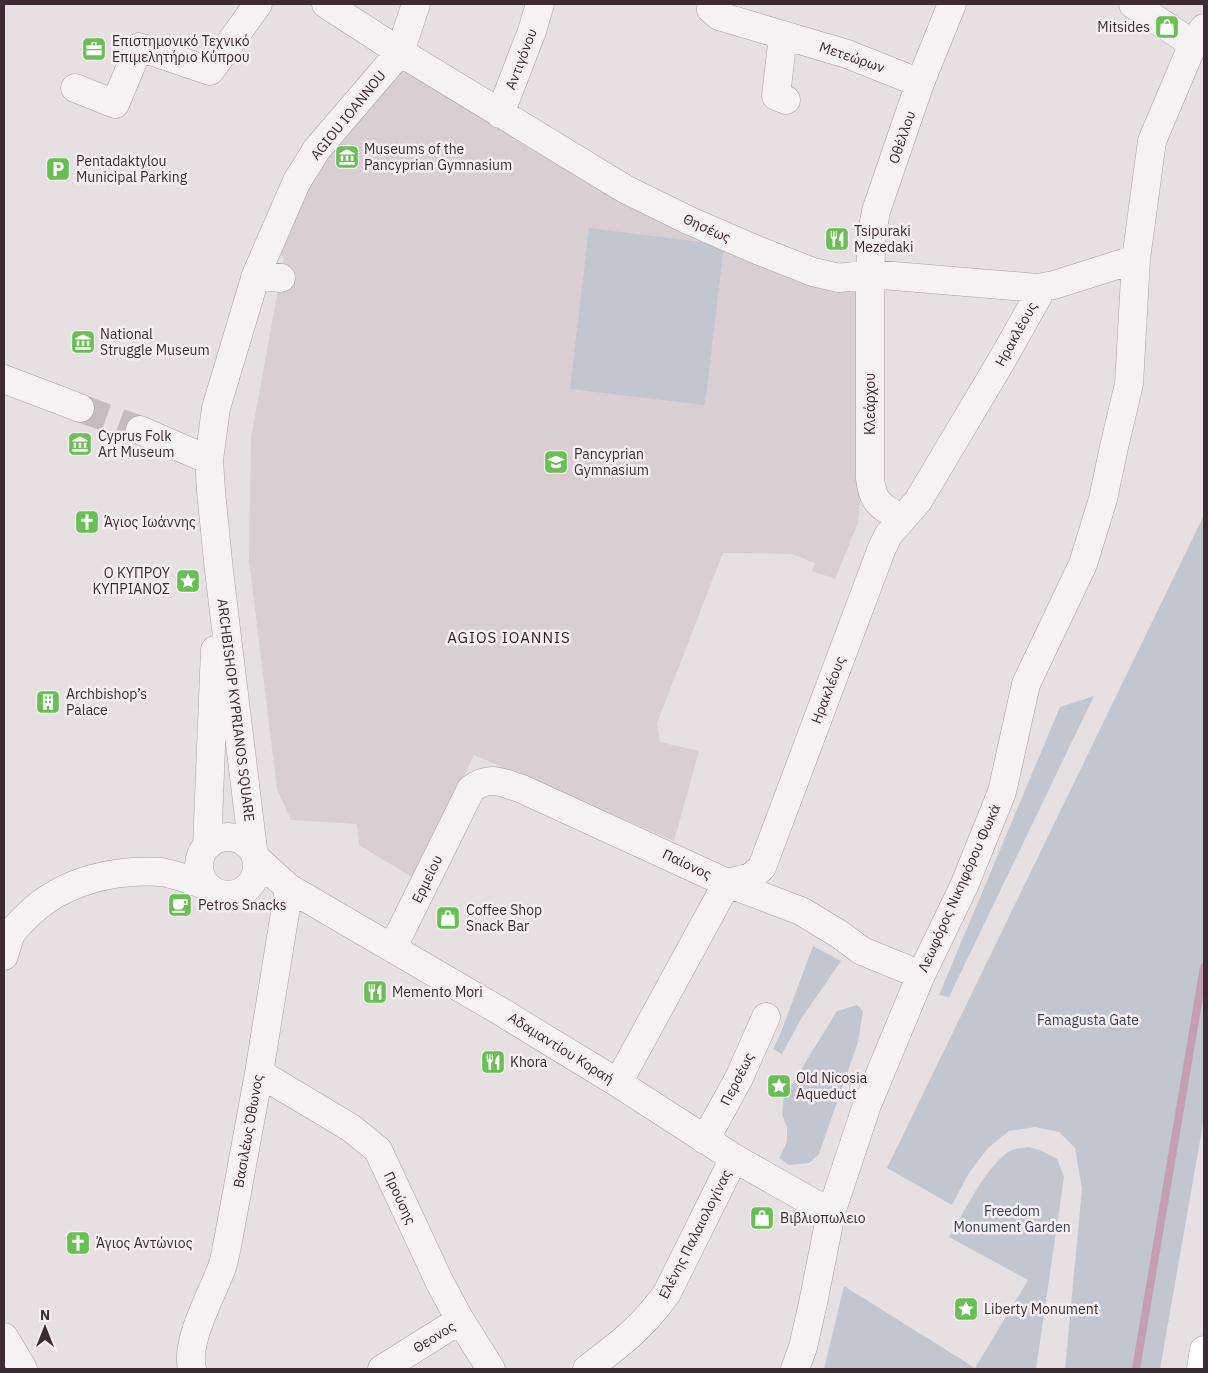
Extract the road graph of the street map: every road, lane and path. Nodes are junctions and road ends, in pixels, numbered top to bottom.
1 (258, 4) edge
2 (326, 4) edge
3 (416, 4) edge
4 (540, 4) edge
5 (712, 4) edge
6 (952, 4) edge
7 (1133, 4) edge
8 (782, 34) junction
9 (1199, 36) edge
10 (400, 52) junction
11 (920, 83) junction
12 (75, 88) dead end
13 (786, 100) dead end
14 (500, 114) junction
15 (1136, 259) junction
16 (266, 271) joint
17 (870, 274) junction
18 (1038, 288) junction
19 (4, 378) edge
20 (80, 408) tunnel mouth
21 (140, 430) tunnel mouth
22 (210, 460) junction
23 (901, 519) junction
24 (219, 571) junction
25 (461, 810) joint
26 (204, 850) junction
27 (255, 854) junction
28 (163, 872) junction
29 (727, 883) junction
30 (205, 885) junction
31 (289, 888) junction
32 (241, 893) junction
33 (6, 941) edge
34 (393, 948) junction
35 (921, 975) junction
36 (766, 1018) dead end
37 (259, 1073) junction
38 (618, 1083) junction
39 (705, 1140) junction
40 (734, 1158) junction
41 (831, 1213) junction
42 (460, 1320) junction
43 (4, 1337) edge
44 (1204, 1350) edge
45 (23, 1369) edge
46 (192, 1369) edge
47 (382, 1369) edge
48 (491, 1369) edge
49 (587, 1369) edge
50 (795, 1369) edge
51 (1201, 1369) edge

1 - 12 street
2 - 10 street, Θησέως
3 - 10 street
4 - 14 street, Αντιγόνου
5 - 8 street, Μετεώρων
6 - 11 street, Οθέλλου
7 - 9 street
8 - 11 street, Μετεώρων
8 - 13 street
9 - 15 street, Λεωφόρος Νικηφόρου Φωκά
10 - 14 street, Θησέως
10 - 16 street, AGIOU IOANNOU
11 - 17 street, Οθέλλου
14 - 17 street, Θησέως
15 - 18 street, Θησέως
15 - 35 street, Λεωφόρος Νικηφόρου Φωκά
16 - 22 street, ARCHBISHOP KYPRIANOS SQUARE
17 - 18 street, Θησέως
17 - 23 street, Κλεάρχου
18 - 23 street, Ηρακλέους
19 - 20 street
21 - 22 street
22 - 24 street, ARCHBISHOP KYPRIANOS SQUARE
23 - 29 street, Ηρακλέους
24 - 26 street, ARCHBISHOP KYPRIANOS SQUARE
24 - 27 street, ARCHBISHOP KYPRIANOS SQUARE
25 - 29 street, Παίονος
25 - 34 street, Ερμείου
26 - 27 street
26 - 28 street
26 - 30 street
27 - 31 street, Αδαμαντίου Κοραή
27 - 32 street
28 - 30 street
28 - 33 street
29 - 35 street, Παίονος
29 - 38 street
30 - 32 street
31 - 32 street
31 - 34 street, Αδαμαντίου Κοραή
31 - 37 street, Βασιλέως Όθωνος
34 - 38 street, Αδαμαντίου Κοραή
35 - 41 street, Λεωφόρος Νικηφόρου Φωκά
36 - 39 street, Περσέως
37 - 42 street, Προύσης
37 - 46 street, Βασιλέως Όθωνος
38 - 39 street, Αδαμαντίου Κοραή
39 - 40 street, Αδαμαντίου Κοραή
40 - 41 street, Αδαμαντίου Κοραή
40 - 49 street, Ελένης Παλαιολογίνας
41 - 50 street, Λεωφόρος Νικηφόρου Φωκά
42 - 47 street, Θεονος
42 - 48 street, Προύσης
43 - 45 street
44 - 51 main road

